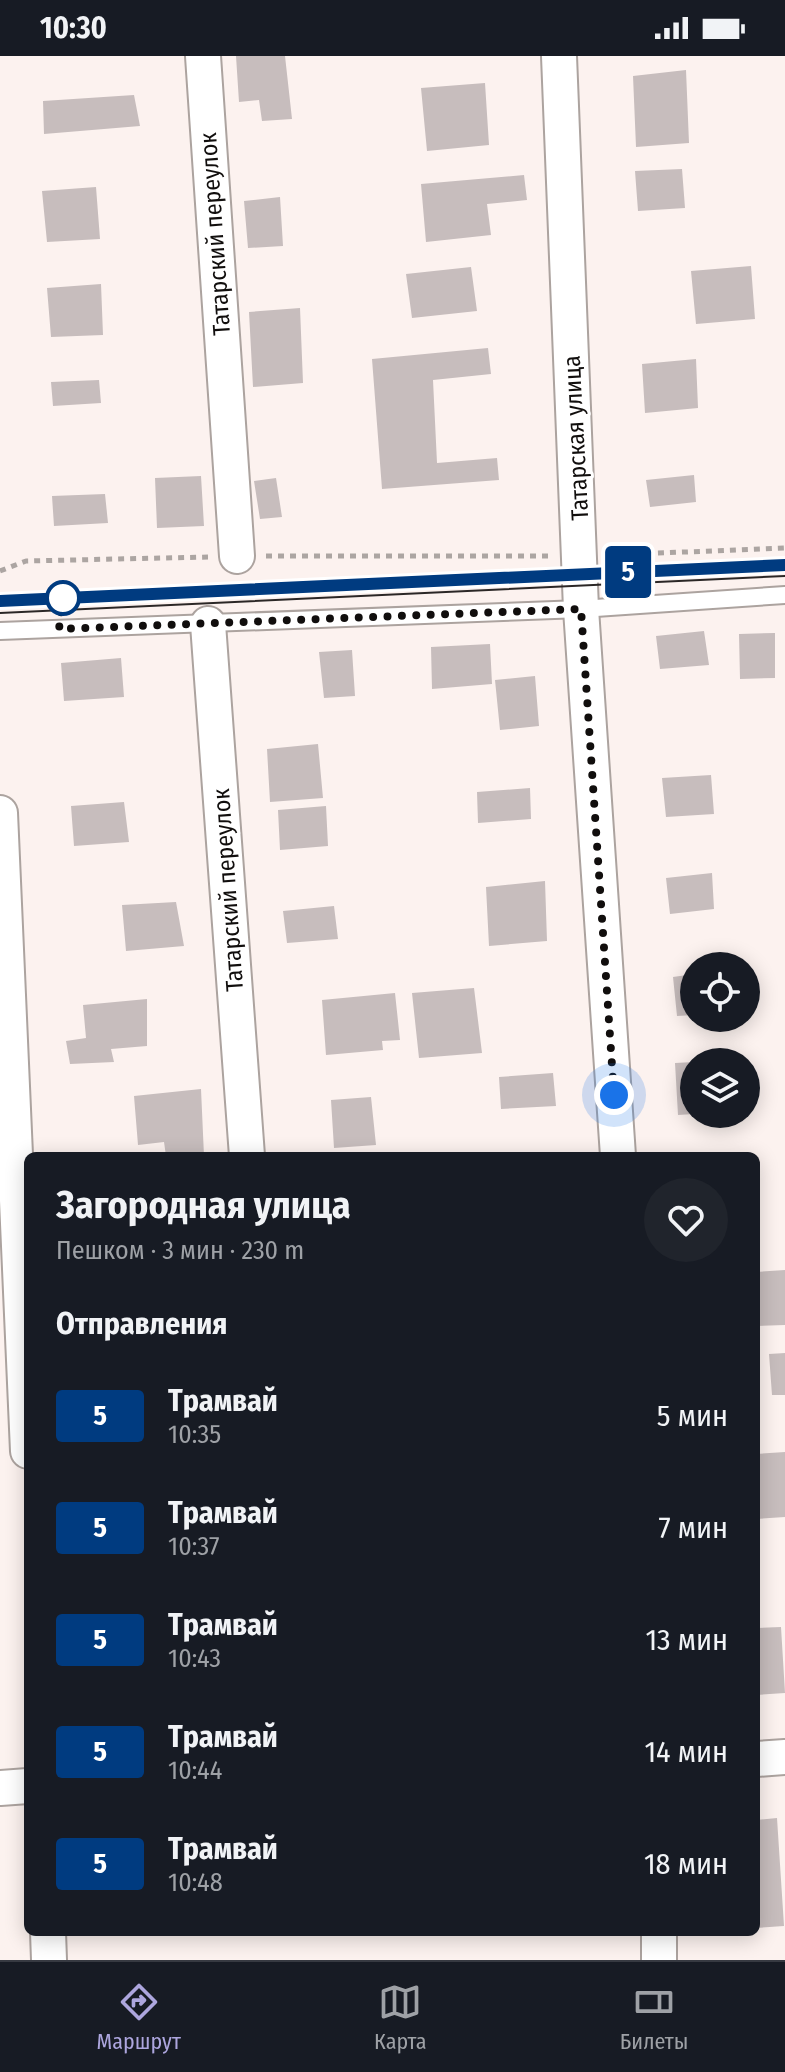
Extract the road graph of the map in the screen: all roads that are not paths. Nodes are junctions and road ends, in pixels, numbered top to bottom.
1 (203, 56) edge
2 (559, 56) edge
3 (237, 556) road end
4 (785, 595) edge
5 (581, 609) junction
6 (208, 624) junction
7 (0, 631) edge
8 (0, 813) edge
9 (247, 1152) edge
10 (618, 1152) edge
11 (24, 1360) edge
12 (785, 1757) edge
13 (760, 1759) edge
14 (24, 1786) edge
15 (0, 1788) edge
16 (48, 1936) edge
17 (659, 1936) edge
18 (49, 1960) edge
19 (659, 1960) edge

1 - 3 street, Татарский переулок
2 - 5 street, Татарская улица
4 - 5 lane
5 - 6 lane
5 - 10 street, Татарская улица
6 - 7 lane
6 - 9 street, Татарский переулок
8 - 11 street
12 - 13 street
14 - 15 street
16 - 18 street
17 - 19 street

